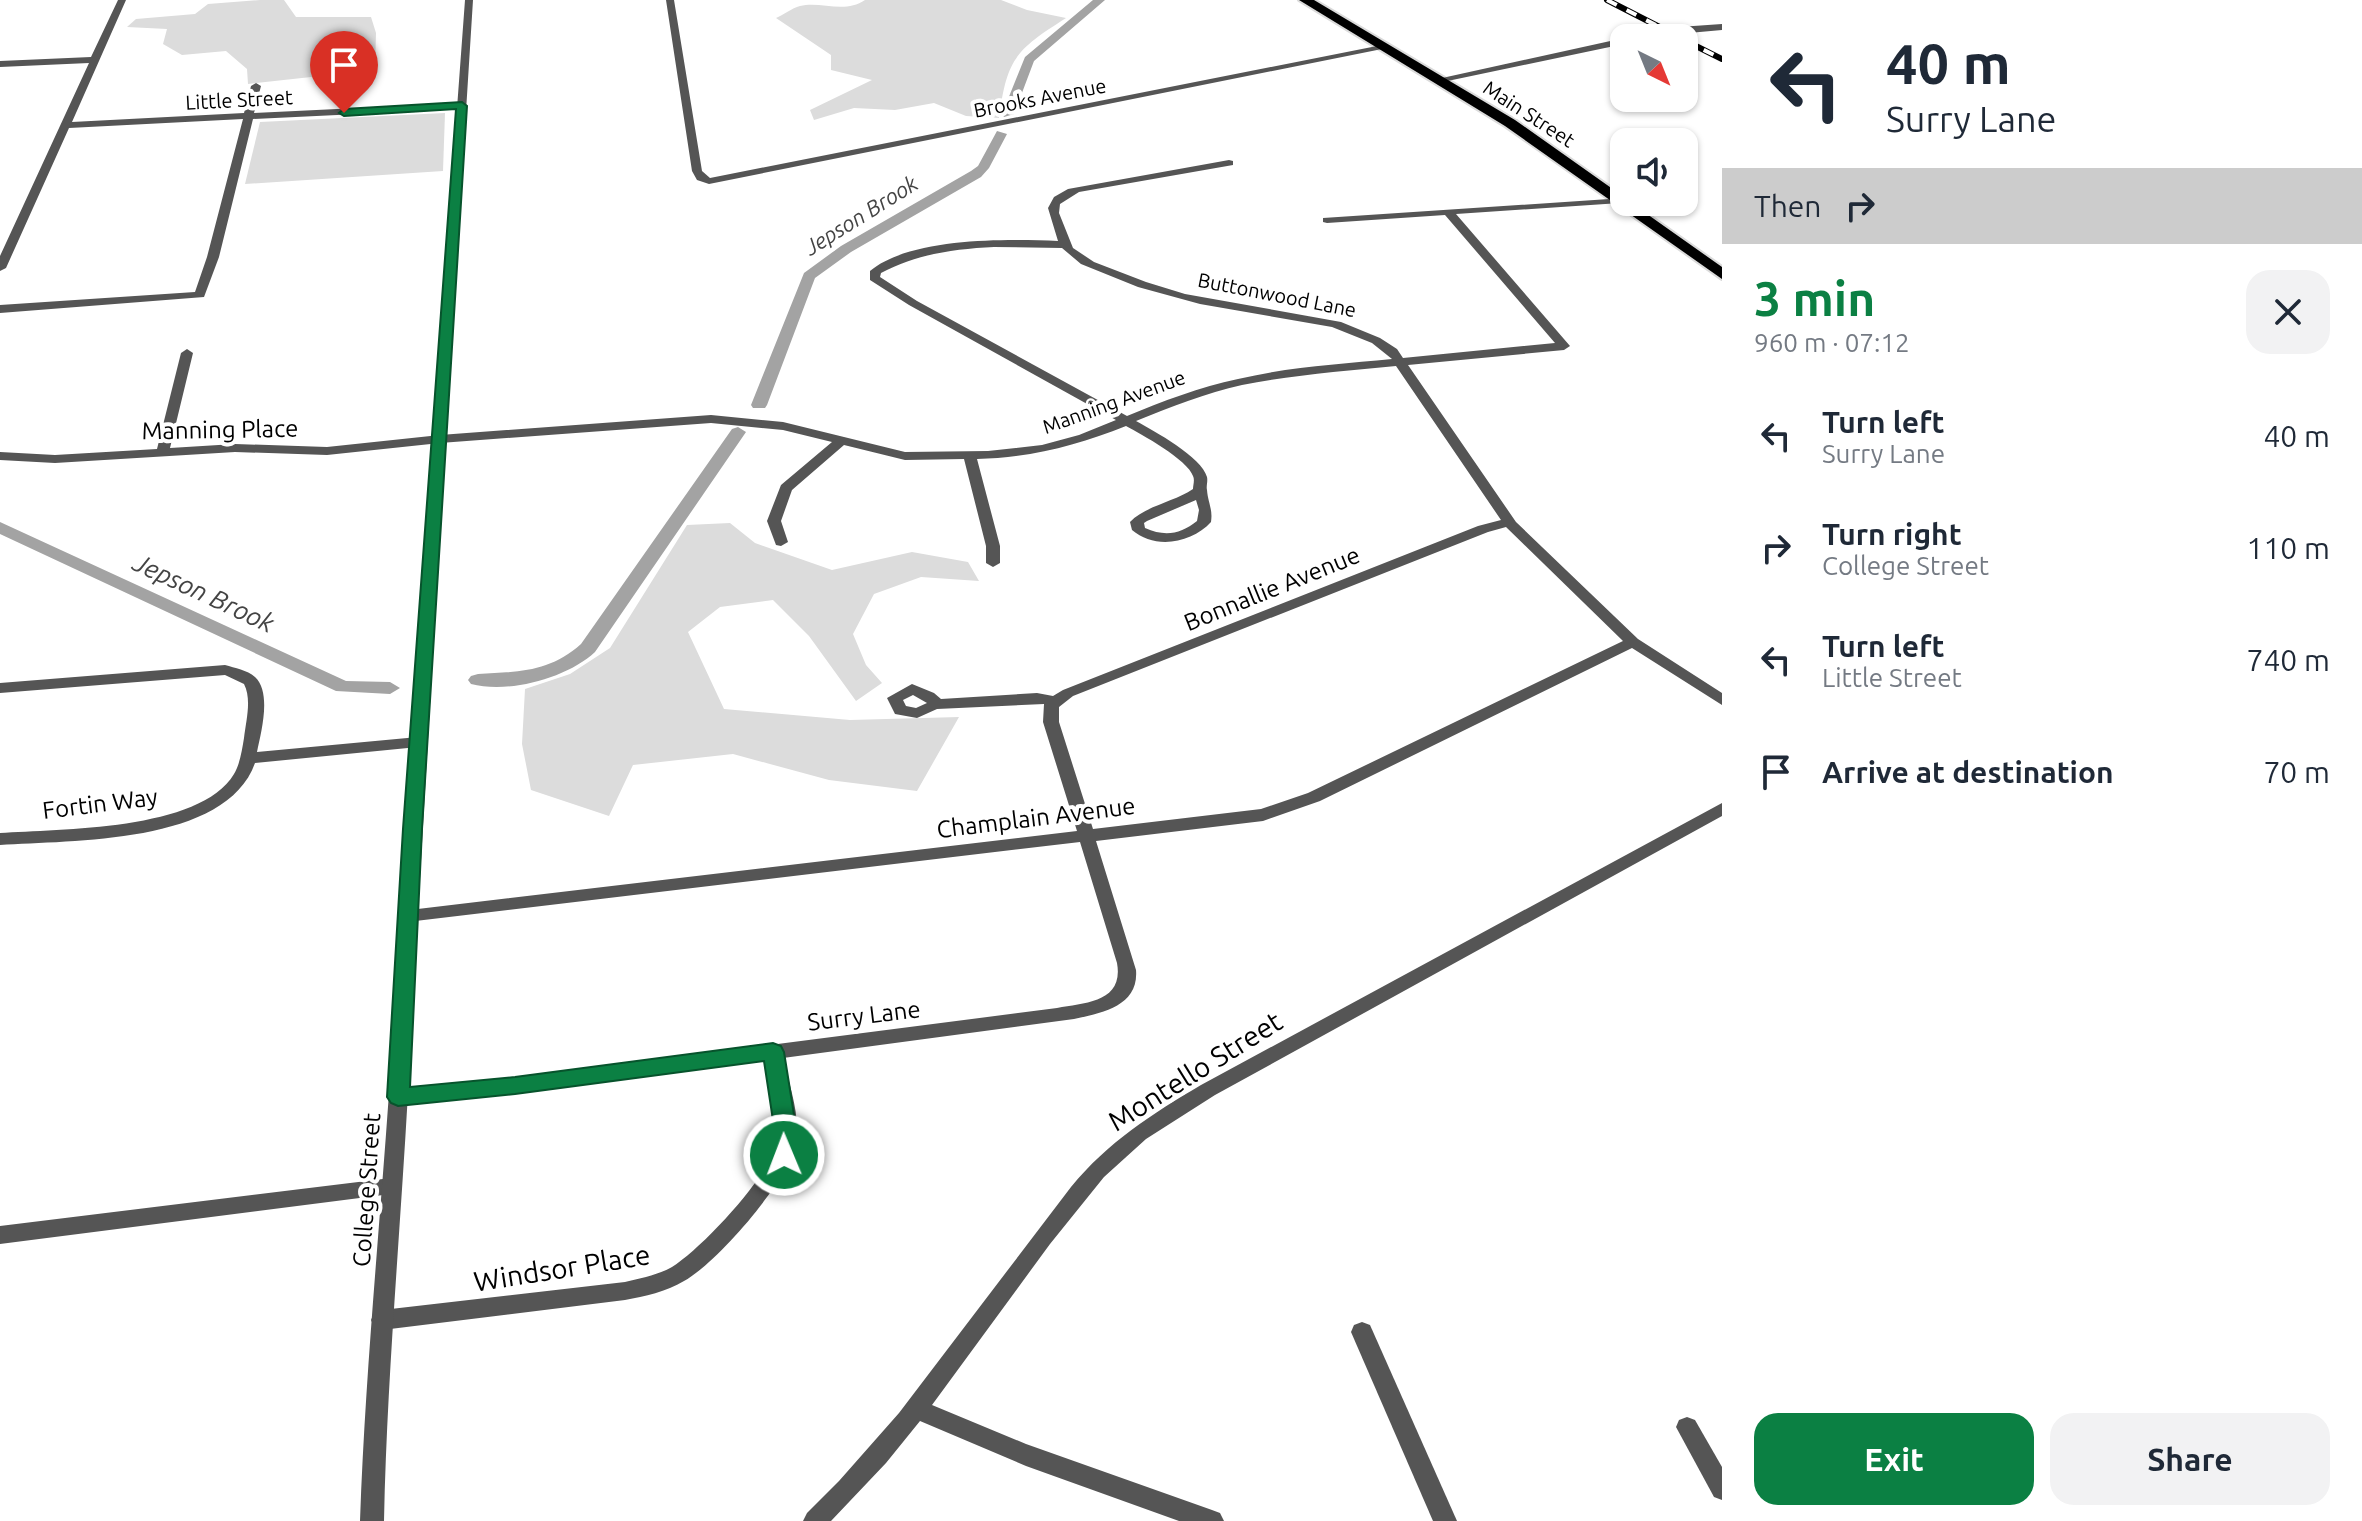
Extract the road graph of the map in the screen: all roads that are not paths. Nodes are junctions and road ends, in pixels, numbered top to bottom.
1 (122, 0) edge
2 (469, 0) edge
3 (670, 0) edge
4 (1305, 0) edge
5 (1722, 27) edge
6 (1698, 29) edge
7 (1610, 44) edge
8 (1382, 48) junction
9 (95, 60) junction
10 (0, 64) edge
11 (1438, 80) junction
12 (256, 86) dead end
13 (462, 106) junction
14 (250, 118) junction
15 (66, 125) junction
16 (1229, 163) dead end
17 (1610, 193) edge
18 (1610, 201) edge
19 (1448, 212) junction
20 (1642, 216) edge
21 (1327, 220) dead end
22 (1066, 245) junction
23 (0, 268) edge
24 (1722, 274) edge
25 (0, 309) edge
26 (187, 353) dead end
27 (1400, 363) junction
28 (1128, 421) junction
29 (440, 439) junction
30 (841, 441) junction
31 (163, 451) junction
32 (0, 456) edge
33 (970, 456) junction
34 (1200, 491) junction
35 (1509, 522) junction
36 (781, 542) dead end
37 (993, 563) dead end
38 (1633, 642) junction
39 (0, 688) edge
40 (1722, 700) edge
41 (1054, 701) junction
42 (931, 707) dead end
43 (418, 742) junction
44 (248, 758) junction
45 (1722, 809) edge
46 (1087, 837) junction
47 (0, 839) edge
48 (407, 916) junction
49 (773, 1052) junction
50 (398, 1097) junction
51 (391, 1186) junction
52 (0, 1235) edge
53 (382, 1320) junction
54 (1362, 1332) dead end
55 (917, 1409) junction
56 (1687, 1427) dead end
57 (1720, 1481) edge
58 (372, 1521) edge
59 (815, 1521) edge
60 (1212, 1521) edge
61 (1445, 1521) edge

1 - 9 street
2 - 13 street, College Street
3 - 8 street, Brooks Avenue
4 - 8 highway, Main Street
5 - 6 street
7 - 11 street
8 - 11 highway, Main Street
9 - 10 street
9 - 15 street
11 - 17 highway, Main Street
12 - 14 street
13 - 14 street, Little Street
13 - 29 street, College Street
14 - 15 street, Little Street
14 - 25 street
15 - 23 street
16 - 22 street
18 - 19 street
19 - 21 street
19 - 27 street, Manning Avenue
20 - 24 highway, Main Street
22 - 27 street, Buttonwood Lane
22 - 28 street
26 - 31 street
27 - 28 street, Manning Avenue
27 - 35 street, Buttonwood Lane
28 - 33 street, Manning Avenue
28 - 34 street
29 - 30 street, Manning Avenue
29 - 31 street, Manning Place
29 - 43 street, College Street
30 - 33 street, Manning Avenue
30 - 36 street
31 - 32 street, Manning Place
33 - 37 street
34 - 34 street
35 - 38 street, Buttonwood Lane
35 - 41 street, Bonnallie Avenue
38 - 40 street, Buttonwood Lane
38 - 46 street, Champlain Avenue
39 - 44 street
41 - 42 street
41 - 46 street
43 - 44 street
43 - 48 street, College Street
44 - 47 street, Fortin Way
45 - 55 street, Montello Street
46 - 48 street, Champlain Avenue
46 - 49 street, Surry Lane
48 - 50 street, College Street
49 - 50 street, Surry Lane
49 - 53 street, Windsor Place
50 - 51 street, College Street
51 - 52 street
51 - 53 street, College Street
53 - 58 street, College Street
54 - 61 street
55 - 59 street, Montello Street
55 - 60 street
56 - 57 street

